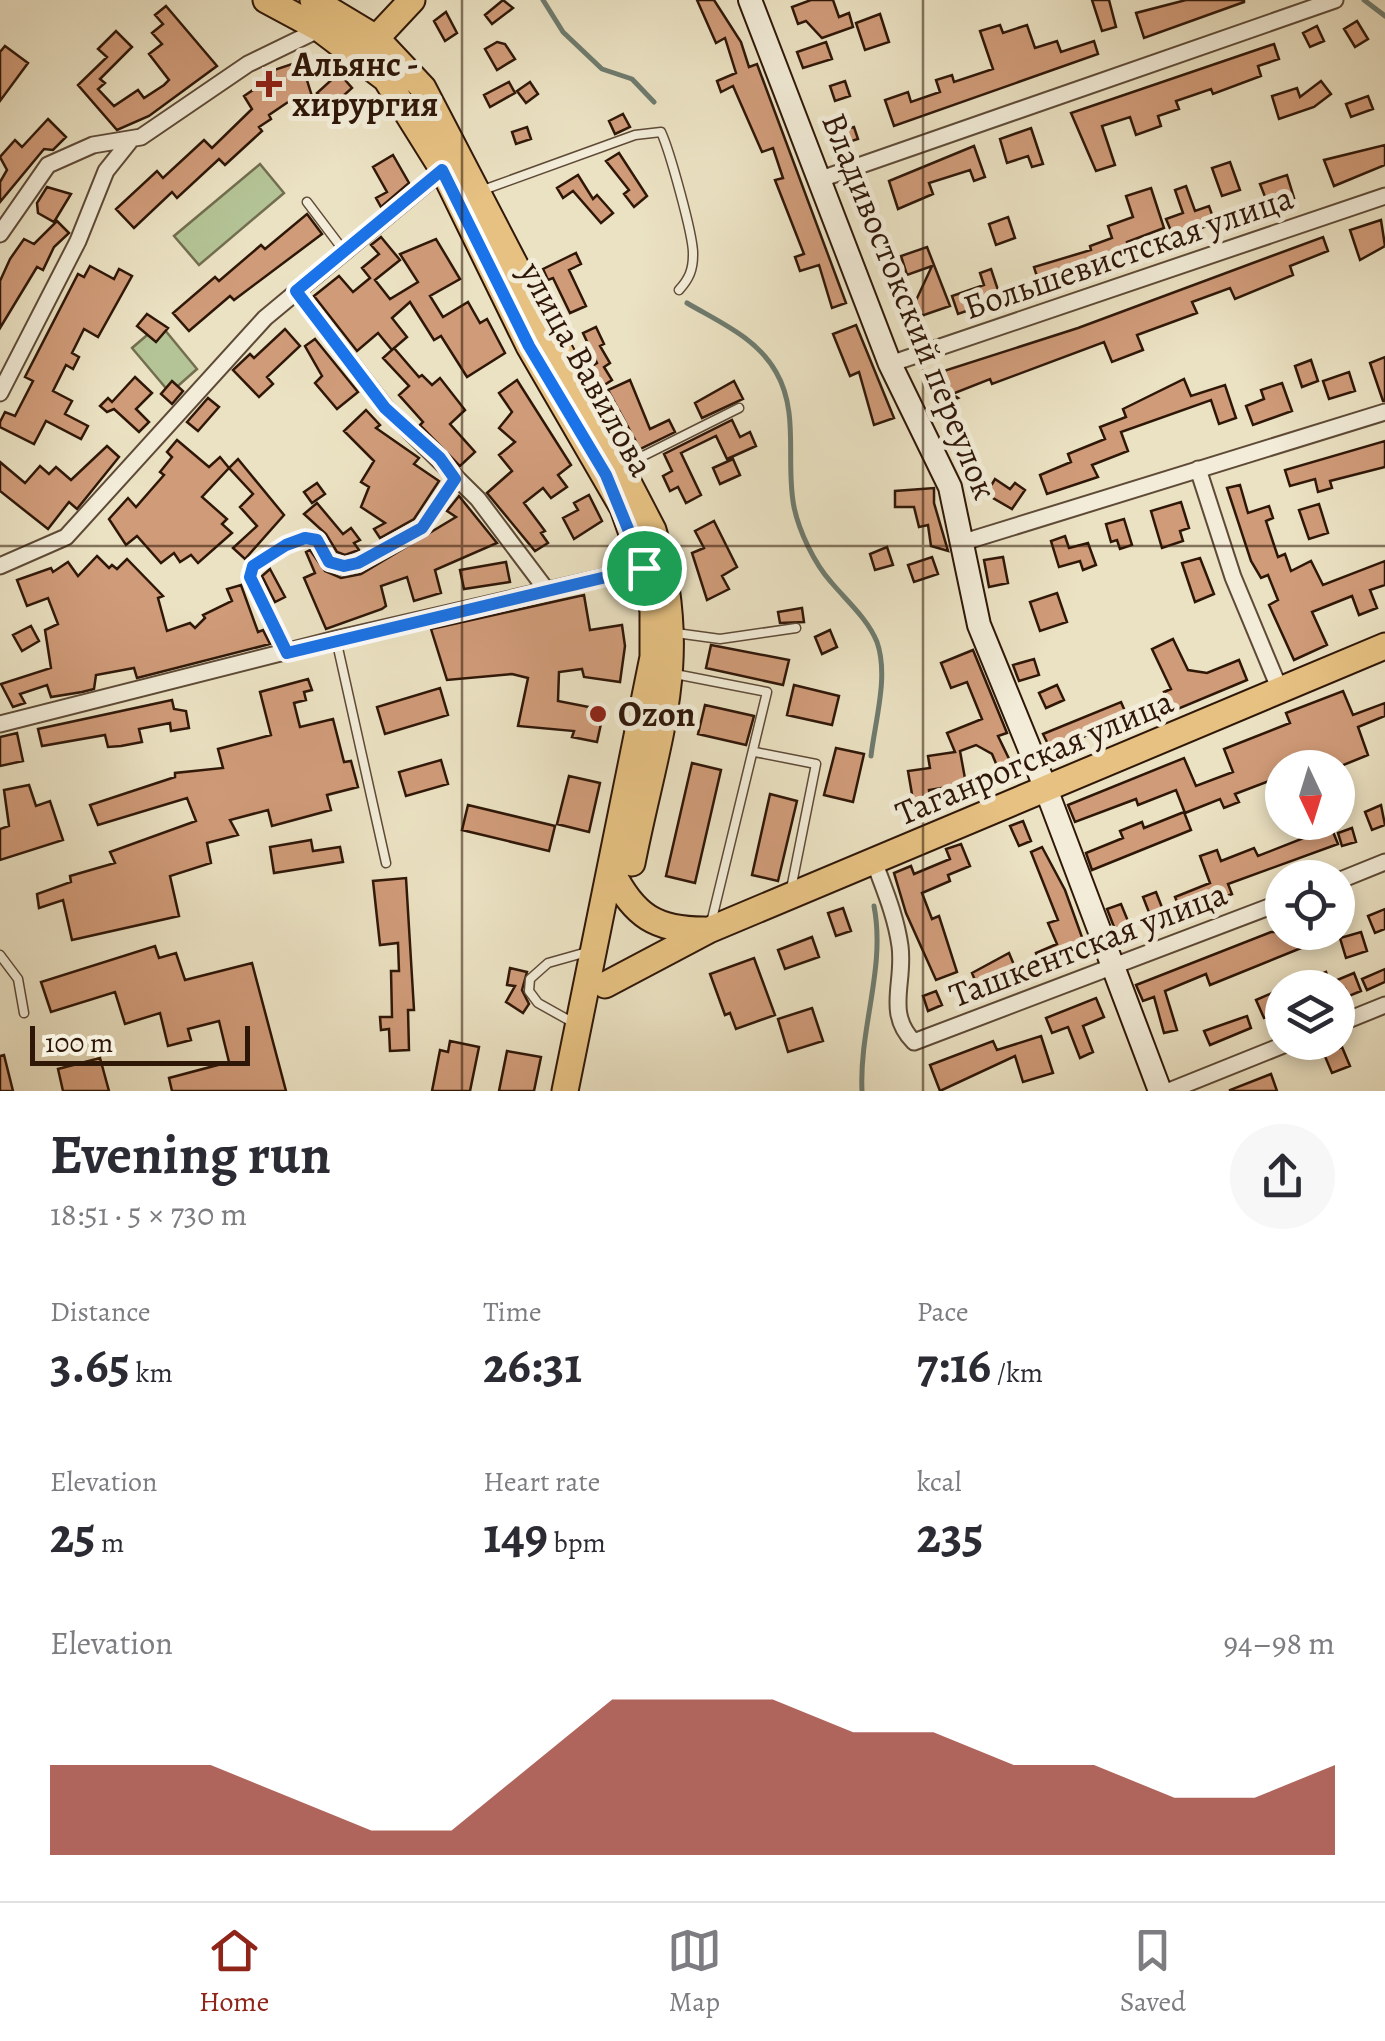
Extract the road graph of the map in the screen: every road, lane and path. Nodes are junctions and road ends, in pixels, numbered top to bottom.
1 (266, 0) edge
2 (314, 0) edge
3 (412, 0) edge
4 (750, 0) edge
5 (1334, 0) edge
6 (353, 8) edge
7 (320, 29) junction
8 (368, 47) junction
9 (130, 142) junction
10 (442, 170) junction
11 (821, 178) junction
12 (479, 191) junction
13 (1385, 196) edge
14 (307, 202) dead end
15 (0, 234) edge
16 (344, 252) junction
17 (679, 290) dead end
18 (296, 291) junction
19 (890, 364) junction
20 (0, 393) edge
21 (739, 408) dead end
22 (1385, 412) edge
23 (624, 466) junction
24 (1198, 470) junction
25 (455, 479) junction
26 (964, 542) junction
27 (0, 566) edge
28 (644, 568) junction
29 (545, 588) junction
30 (796, 628) dead end
31 (674, 633) junction
32 (336, 639) junction
33 (1385, 646) edge
34 (287, 653) junction
35 (670, 673) junction
36 (1280, 690) junction
37 (0, 724) edge
38 (754, 752) junction
39 (1046, 788) junction
40 (1385, 862) edge
41 (386, 863) dead end
42 (875, 864) junction
43 (612, 872) junction
44 (1355, 874) edge
45 (625, 898) junction
46 (789, 899) junction
47 (1265, 909) edge
48 (710, 930) junction
49 (596, 950) junction
50 (0, 955) edge
51 (1111, 970) junction
52 (605, 985) junction
53 (1385, 1005) edge
54 (24, 1012) dead end
55 (1355, 1017) edge
56 (580, 1027) junction
57 (1265, 1052) edge
58 (565, 1091) edge
59 (582, 1091) edge
60 (1160, 1091) edge
61 (1169, 1091) edge

1 - 7 main road, улица Вавилова
2 - 6 main road, улица Вавилова
3 - 8 main road
4 - 11 street, Владивостокский переулок
5 - 11 street
6 - 7 main road
6 - 8 main road, улица Вавилова
7 - 8 main road, улица Вавилова
7 - 9 street
8 - 10 main road, улица Вавилова
8 - 12 main road, улица Вавилова
9 - 15 street
9 - 20 street
10 - 16 street
10 - 28 main road, улица Вавилова
11 - 19 street, Владивостокский переулок
12 - 17 lane
12 - 23 main road, улица Вавилова
13 - 19 street, Большевистская улица
14 - 16 lane
16 - 18 street
18 - 25 street
18 - 27 street
19 - 26 street, Владивостокский переулок
21 - 23 lane
22 - 24 street
23 - 31 main road, улица Вавилова
24 - 26 street
24 - 36 street
25 - 29 street
25 - 34 street
26 - 39 street, Владивостокский переулок
28 - 29 street
28 - 43 main road, улица Вавилова
29 - 32 street
30 - 31 lane
31 - 35 main road, улица Вавилова
32 - 34 street
32 - 41 lane
33 - 36 main road, Таганрогская улица
34 - 37 street
35 - 38 lane
35 - 45 main road, улица Вавилова
36 - 39 main road, Таганрогская улица
38 - 46 lane
38 - 48 lane
39 - 42 main road, Таганрогская улица
39 - 51 street, Владивостокский переулок
40 - 44 street
42 - 46 main road, Таганрогская улица
42 - 51 street, Ташкентская улица
43 - 45 main road, Таганрогская улица
43 - 49 main road, улица Вавилова
45 - 48 main road, Таганрогская улица
45 - 52 main road, улица Вавилова
46 - 48 main road, Таганрогская улица
47 - 51 street, Ташкентская улица
48 - 52 main road, Таганрогская улица
49 - 56 main road, улица Вавилова
49 - 56 lane
50 - 54 lane
51 - 60 street, Владивостокский переулок
52 - 59 main road, улица Вавилова
53 - 55 street
56 - 58 main road, улица Вавилова
57 - 61 street

